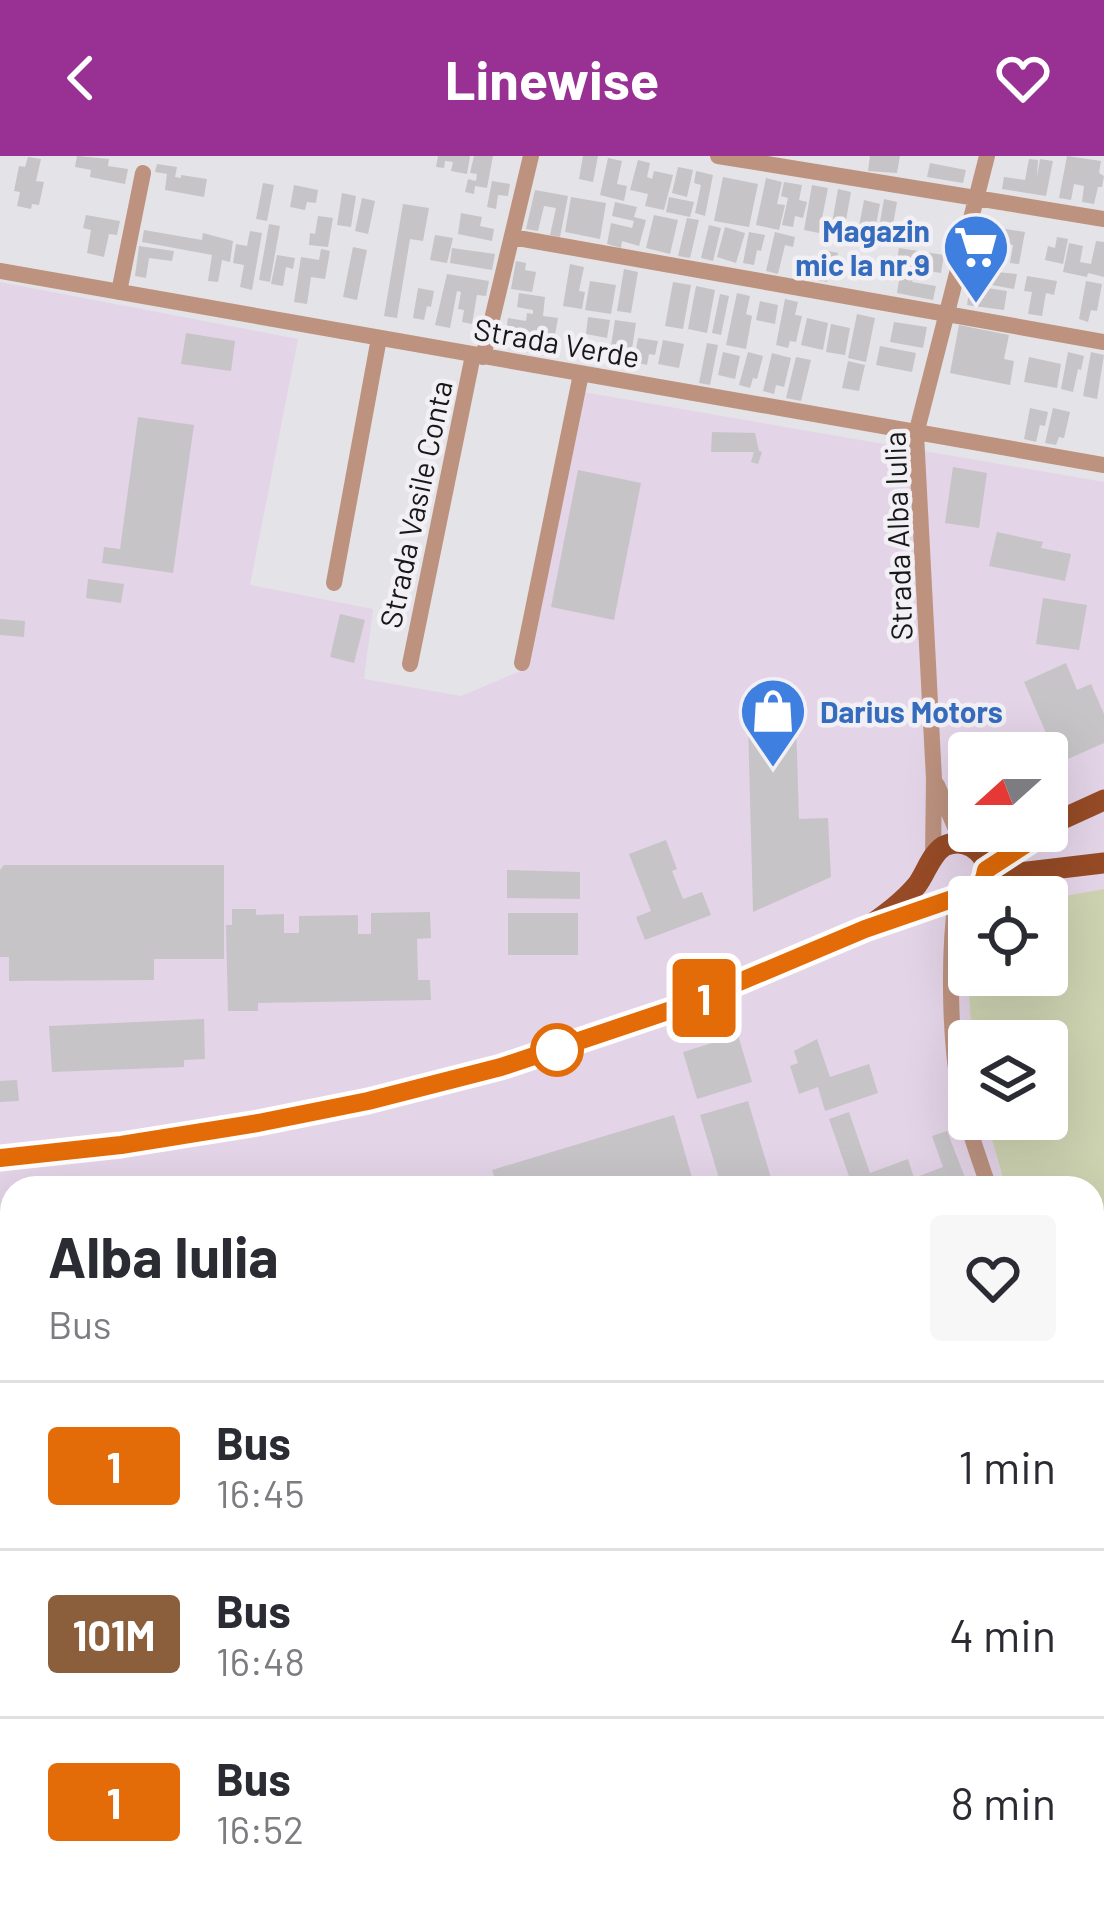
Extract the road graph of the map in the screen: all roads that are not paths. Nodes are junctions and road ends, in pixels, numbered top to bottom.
1 (532, 156) edge
2 (718, 156) edge
3 (987, 156) edge
4 (143, 173) dead end
5 (976, 198) junction
6 (1104, 219) edge
7 (512, 237) junction
8 (0, 271) edge
9 (119, 292) junction
10 (947, 314) junction
11 (379, 338) junction
12 (1104, 342) edge
13 (478, 356) junction
14 (581, 374) junction
15 (916, 434) junction
16 (1104, 465) edge
17 (334, 583) dead end
18 (522, 663) dead end
19 (410, 664) dead end
20 (934, 779) junction
21 (1104, 800) edge
22 (948, 807) edge
23 (1068, 818) edge
24 (948, 846) edge
25 (974, 852) edge
26 (1014, 852) edge
27 (931, 862) junction
28 (1104, 863) edge
29 (1074, 868) junction
30 (985, 873) junction
31 (984, 876) edge
32 (1044, 876) edge
33 (948, 894) edge
34 (948, 903) edge
35 (865, 929) junction
36 (953, 996) edge
37 (0, 1158) edge
38 (985, 1176) edge

1 - 7 street, Strada Vasile Conta
2 - 5 street
3 - 5 street, Strada Alba Iulia
4 - 9 street
5 - 6 street
5 - 10 street, Strada Alba Iulia
7 - 10 street
7 - 13 street, Strada Vasile Conta
8 - 9 street, Strada Verde
9 - 11 street, Strada Verde
10 - 12 street
10 - 15 street, Strada Alba Iulia
11 - 13 street, Strada Verde
11 - 17 street
13 - 14 street, Strada Verde
13 - 19 street, Strada Vasile Conta
14 - 15 street, Strada Verde
14 - 18 street
15 - 16 street, Strada Verde
15 - 20 street, Strada Alba Iulia
20 - 22 street, Strada Alba Iulia
20 - 27 street, Strada Alba Iulia
21 - 23 main road
24 - 27 main road
25 - 30 main road
26 - 30 main road
27 - 33 main road
27 - 35 main road
28 - 29 main road
29 - 30 main road
29 - 32 main road
30 - 31 main road
34 - 35 main road
35 - 37 main road
36 - 38 street

